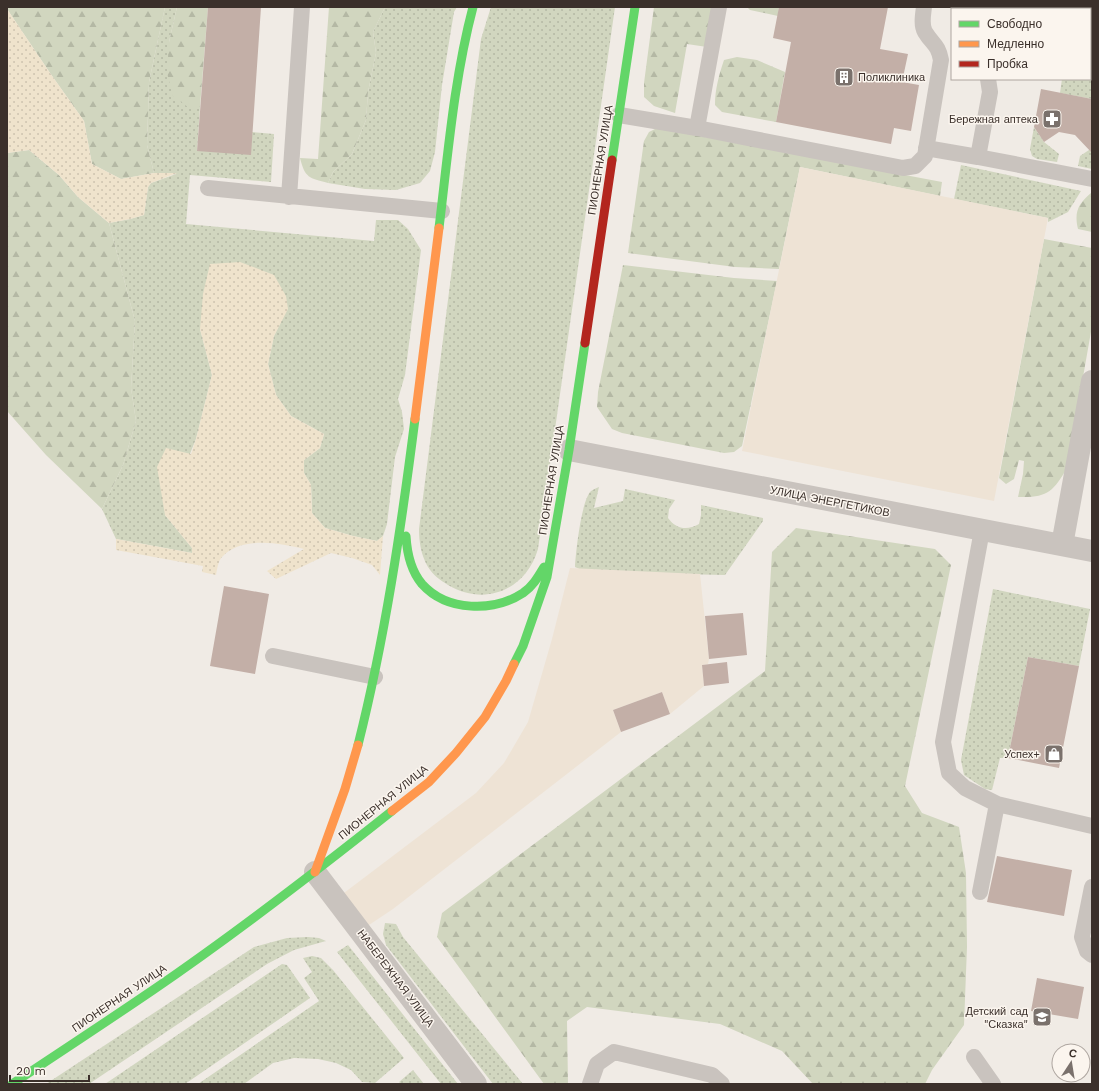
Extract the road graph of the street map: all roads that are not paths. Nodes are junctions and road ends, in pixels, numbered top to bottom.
1 (302, 7) edge
2 (473, 7) edge
3 (635, 7) edge
4 (719, 7) edge
5 (924, 7) edge
6 (988, 80) edge
7 (619, 115) junction
8 (697, 128) junction
9 (926, 148) junction
10 (978, 158) junction
11 (1092, 179) edge
12 (208, 188) dead end
13 (288, 197) junction
14 (442, 211) junction
15 (1092, 381) edge
16 (569, 450) junction
17 (406, 491) junction
18 (982, 530) junction
19 (1062, 545) junction
20 (553, 546) junction
21 (1092, 551) edge
22 (273, 656) dead end
23 (375, 676) junction
24 (997, 804) junction
25 (1092, 826) edge
26 (315, 872) junction
27 (1092, 888) edge
28 (980, 892) dead end
29 (1092, 955) edge
30 (974, 1057) dead end
31 (12, 1084) edge
32 (476, 1084) edge
33 (590, 1084) edge
34 (722, 1084) edge
35 (993, 1084) edge

1 - 13 lane
2 - 14 street, ПИОНЕРНАЯ УЛИЦА
3 - 7 street, ПИОНЕРНАЯ УЛИЦА
4 - 8 lane
5 - 9 lane
6 - 10 lane
7 - 8 lane
7 - 16 street, ПИОНЕРНАЯ УЛИЦА
8 - 9 lane
9 - 10 lane
10 - 11 lane
12 - 13 lane
13 - 14 lane
14 - 17 street, ПИОНЕРНАЯ УЛИЦА
15 - 19 street
16 - 18 street, УЛИЦА ЭНЕРГЕТИКОВ
16 - 20 street, ПИОНЕРНАЯ УЛИЦА
17 - 20 street
17 - 23 street, ПИОНЕРНАЯ УЛИЦА
18 - 19 street, УЛИЦА ЭНЕРГЕТИКОВ
18 - 24 lane
19 - 21 street, УЛИЦА ЭНЕРГЕТИКОВ
20 - 26 street, ПИОНЕРНАЯ УЛИЦА
22 - 23 lane
23 - 26 street, ПИОНЕРНАЯ УЛИЦА
24 - 25 lane
24 - 28 lane
26 - 31 street, ПИОНЕРНАЯ УЛИЦА
26 - 32 street, НАБЕРЕЖНАЯ УЛИЦА
27 - 29 lane
30 - 35 lane
33 - 34 lane

